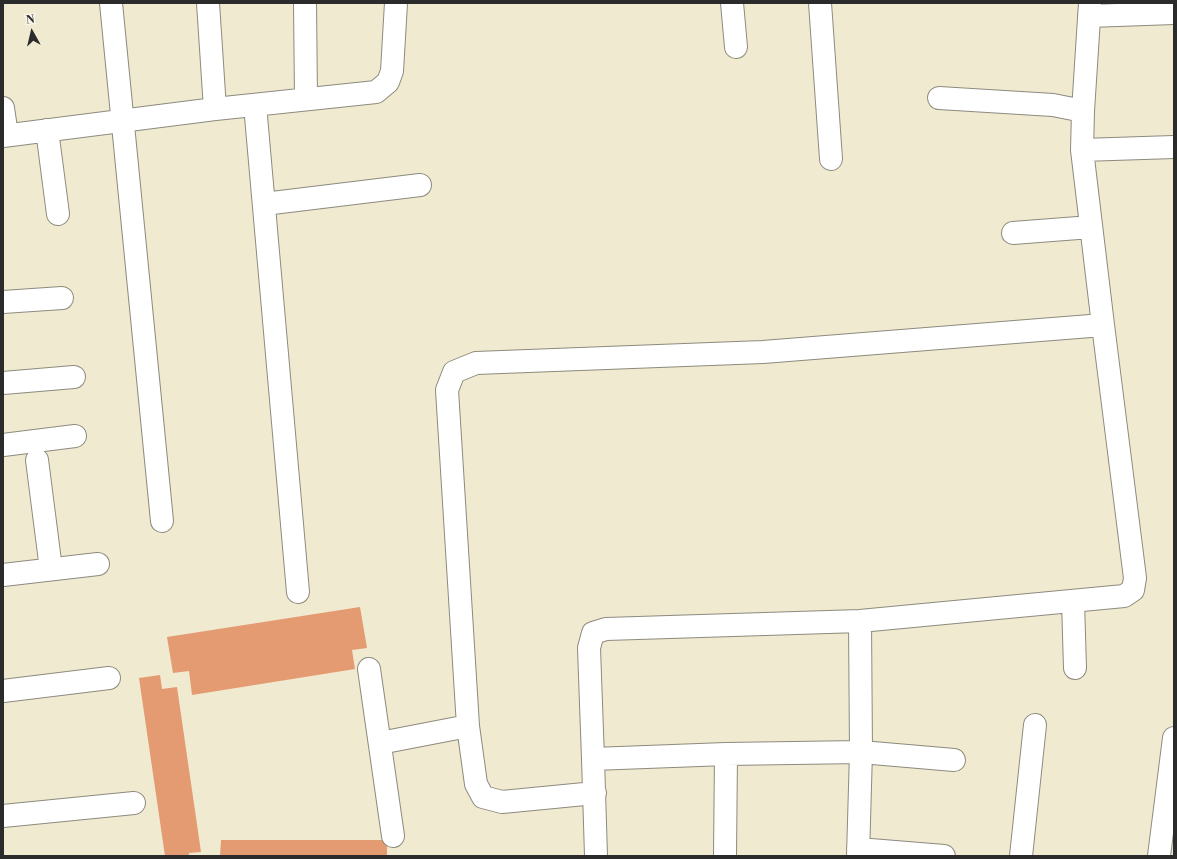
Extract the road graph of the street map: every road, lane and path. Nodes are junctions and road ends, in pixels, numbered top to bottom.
1 (112, 3) edge
2 (208, 3) edge
3 (305, 3) edge
4 (396, 3) edge
5 (732, 3) edge
6 (820, 3) edge
7 (1090, 10) edge
8 (1174, 13) edge
9 (736, 47) dead end
10 (940, 98) dead end
11 (306, 99) junction
12 (255, 105) junction
13 (3, 108) edge
14 (215, 109) junction
15 (1083, 111) junction
16 (122, 120) junction
17 (47, 130) junction
18 (5, 136) edge
19 (1174, 147) edge
20 (1082, 150) junction
21 (831, 159) dead end
22 (420, 185) dead end
23 (264, 204) junction
24 (58, 214) dead end
25 (1091, 226) junction
26 (1013, 233) dead end
27 (62, 298) dead end
28 (3, 302) edge
29 (1103, 325) junction
30 (74, 377) dead end
31 (3, 383) edge
32 (75, 436) dead end
33 (3, 445) edge
34 (37, 460) dead end
35 (162, 520) dead end
36 (98, 564) dead end
37 (50, 569) junction
38 (3, 575) edge
39 (298, 592) dead end
40 (1073, 600) junction
41 (860, 620) junction
42 (369, 668) dead end
43 (1075, 668) dead end
44 (109, 678) dead end
45 (3, 691) edge
46 (1035, 725) dead end
47 (468, 726) junction
48 (1174, 738) edge
49 (380, 744) junction
50 (861, 752) junction
51 (726, 754) junction
52 (594, 759) junction
53 (954, 760) dead end
54 (595, 793) junction
55 (134, 803) dead end
56 (3, 816) edge
57 (393, 836) dead end
58 (858, 852) edge
59 (596, 856) edge
60 (724, 856) edge
61 (944, 856) edge
62 (1021, 856) edge
63 (1159, 856) edge

1 - 16 street
2 - 14 street
3 - 11 street
4 - 11 street
5 - 9 street
6 - 21 street
7 - 8 street
7 - 15 street
10 - 15 street
11 - 12 street
12 - 14 street
12 - 23 street
13 - 18 street
14 - 16 street
15 - 20 street
16 - 17 street
16 - 35 street
17 - 18 street
17 - 24 street
19 - 20 street
20 - 25 street
22 - 23 street
23 - 39 street
25 - 26 street
25 - 29 street
27 - 28 street
29 - 40 street
29 - 47 street
30 - 31 street
32 - 33 street
34 - 37 street
36 - 37 street
37 - 38 street
40 - 41 street
40 - 43 street
41 - 50 street
41 - 52 street
42 - 49 street
44 - 45 street
46 - 62 street
47 - 49 street
47 - 54 street
48 - 63 street
49 - 57 street
50 - 51 street
50 - 53 street
50 - 58 street
51 - 52 street
51 - 60 street
52 - 54 street
54 - 59 street
55 - 56 street
58 - 61 street

